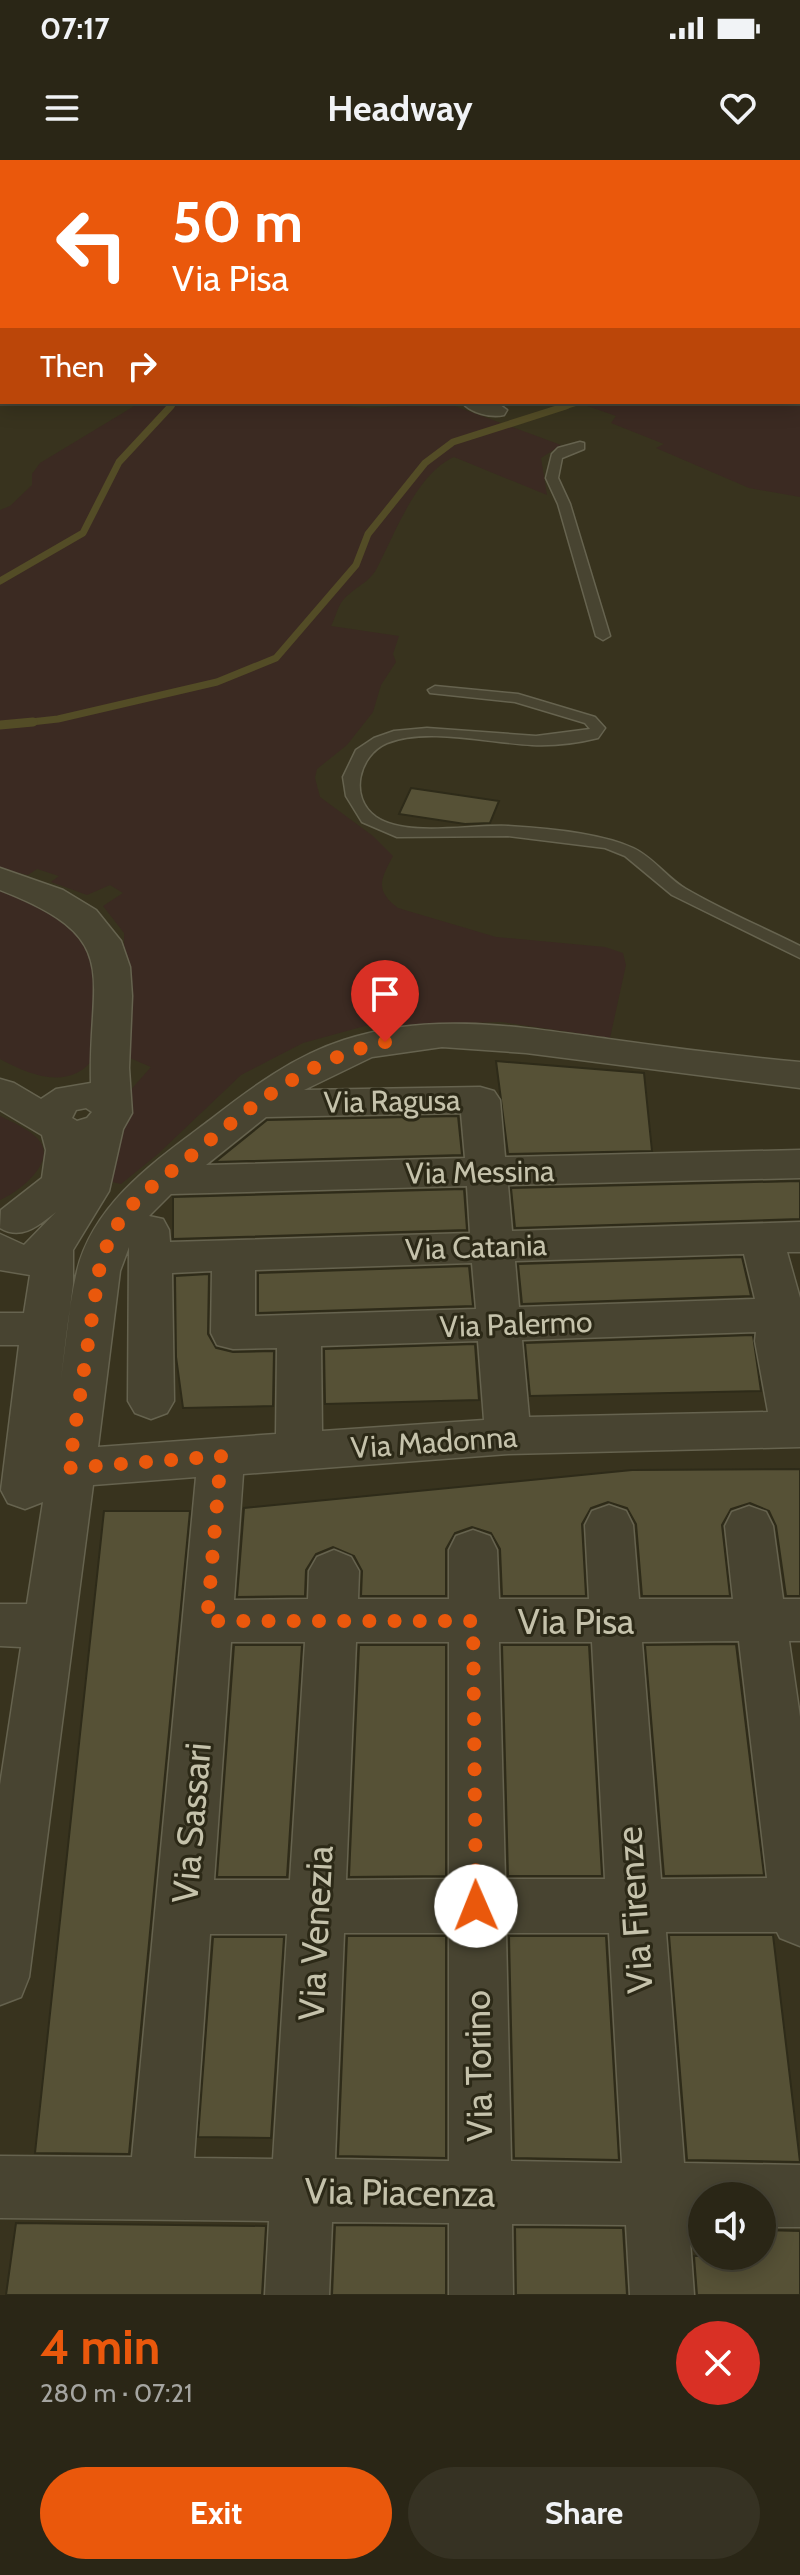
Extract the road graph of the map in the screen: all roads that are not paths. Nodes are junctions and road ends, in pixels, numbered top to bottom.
1 (580, 446) dead end
2 (603, 636) dead end
3 (435, 690) dead end
4 (0, 878) edge
5 (800, 953) edge
6 (800, 1075) edge
7 (6, 1094) edge
8 (255, 1104) junction
9 (79, 1114) junction
10 (800, 1164) edge
11 (486, 1172) junction
12 (160, 1180) junction
13 (125, 1213) junction
14 (781, 1237) edge
15 (15, 1241) edge
16 (492, 1247) junction
17 (234, 1255) junction
18 (151, 1258) junction
19 (790, 1314) edge
20 (499, 1324) junction
21 (21, 1329) edge
22 (299, 1331) junction
23 (151, 1401) dead end
24 (798, 1429) edge
25 (508, 1436) junction
26 (299, 1451) junction
27 (221, 1456) junction
28 (40, 1484) edge
29 (609, 1525) dead end
30 (749, 1526) dead end
31 (473, 1550) dead end
32 (332, 1596) junction
33 (782, 1620) edge
34 (207, 1621) junction
35 (473, 1621) junction
36 (613, 1621) junction
37 (24, 1625) edge
38 (634, 1905) junction
39 (316, 1906) junction
40 (476, 1906) junction
41 (184, 1907) junction
42 (4, 1909) edge
43 (799, 1910) edge
44 (0, 1977) edge
45 (0, 2187) edge
46 (160, 2189) junction
47 (302, 2191) junction
48 (480, 2193) junction
49 (655, 2195) junction
50 (800, 2196) edge
51 (297, 2295) edge
52 (481, 2295) edge
53 (662, 2295) edge

1 - 2 lane
3 - 5 lane
4 - 9 street
6 - 8 street
7 - 9 street
8 - 11 street, Via Ragusa
8 - 12 street
9 - 15 street
10 - 11 street, Via Messina
11 - 12 street, Via Messina
11 - 16 street
12 - 13 street
13 - 18 street
13 - 28 street
14 - 16 street, Via Catania
14 - 19 street
15 - 21 street
16 - 17 street, Via Catania
16 - 20 street
17 - 18 street, Via Catania
17 - 22 street, Via Palermo
18 - 23 street
19 - 20 street, Via Palermo
19 - 24 street
20 - 22 street, Via Palermo
20 - 25 street
21 - 28 street
22 - 26 street
24 - 25 street, Via Madonna
25 - 26 street, Via Madonna
26 - 27 street, Via Madonna
27 - 28 street, Via Madonna
27 - 34 street, Via Sassari
28 - 37 street
29 - 36 street, Via Firenze
30 - 33 street
31 - 35 street, Via Torino
32 - 34 street, Via Pisa
32 - 35 street, Via Pisa
32 - 39 street, Via Venezia
33 - 36 street, Via Pisa
33 - 43 street
34 - 41 street, Via Sassari
35 - 36 street, Via Pisa
35 - 40 street, Via Torino
36 - 38 street, Via Firenze
37 - 42 street
38 - 40 street
38 - 43 street
38 - 49 street, Via Firenze
39 - 40 street
39 - 41 street
39 - 47 street, Via Venezia
40 - 48 street, Via Torino
41 - 46 street, Via Sassari
42 - 44 street
45 - 46 street, Via Piacenza
46 - 47 street, Via Piacenza
47 - 48 street, Via Piacenza
47 - 51 street, Via Venezia
48 - 49 street, Via Piacenza
48 - 52 street, Via Torino
49 - 50 street, Via Piacenza
49 - 53 street, Via Firenze

